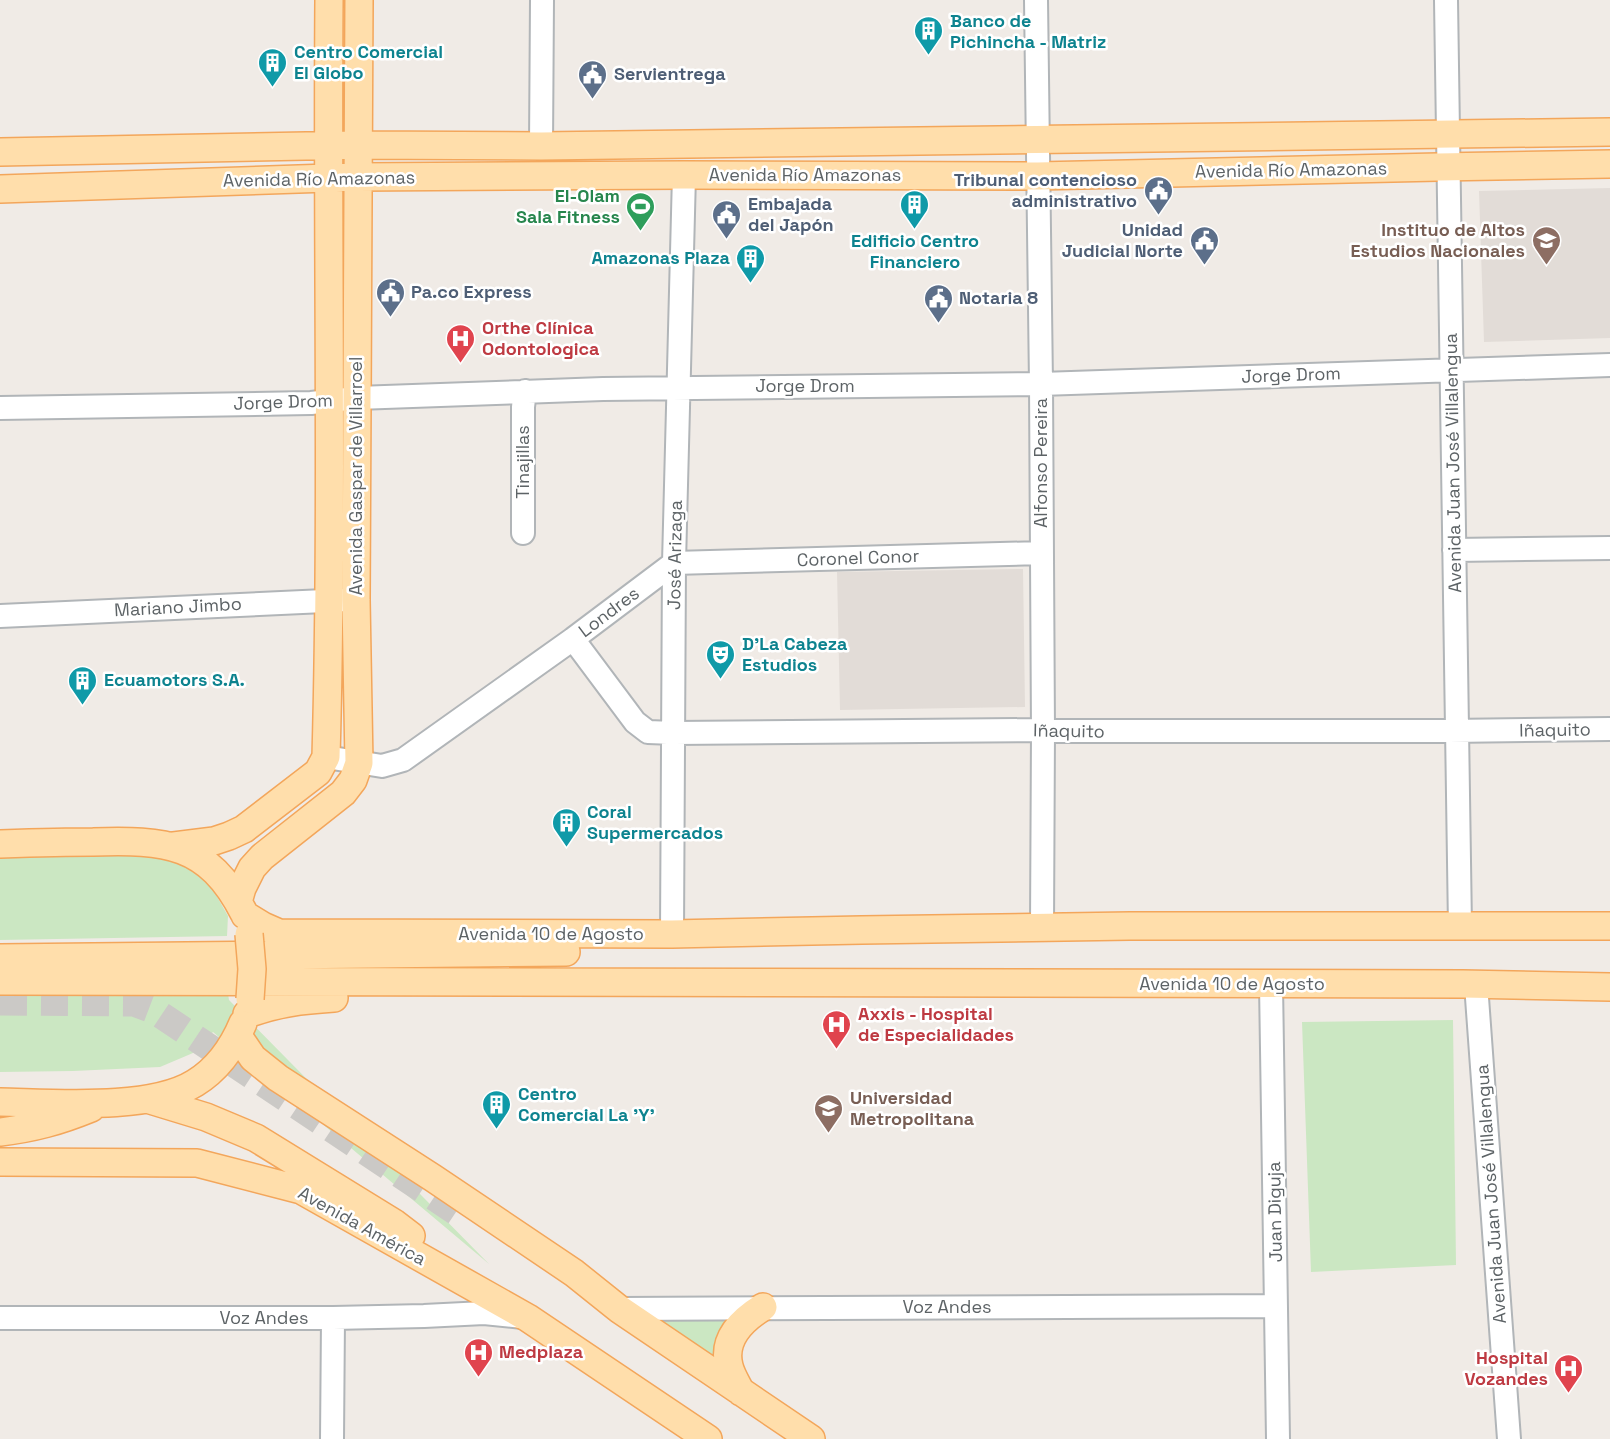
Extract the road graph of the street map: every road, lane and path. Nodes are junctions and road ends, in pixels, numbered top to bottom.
1 (329, 0) edge
2 (358, 0) edge
3 (542, 0) edge
4 (1036, 0) edge
5 (1446, 0) edge
6 (1610, 132) edge
7 (1448, 135) junction
8 (1038, 140) junction
9 (358, 145) junction
10 (328, 146) junction
11 (541, 146) junction
12 (0, 152) edge
13 (1610, 165) edge
14 (1449, 167) junction
15 (684, 175) junction
16 (1038, 176) junction
17 (358, 177) junction
18 (328, 178) junction
19 (0, 189) edge
20 (1610, 365) edge
21 (1452, 369) junction
22 (1041, 384) junction
23 (680, 387) junction
24 (525, 391) junction
25 (357, 398) junction
26 (330, 402) junction
27 (0, 408) edge
28 (523, 533) dead end
29 (1610, 549) edge
30 (1454, 550) junction
31 (1041, 553) junction
32 (674, 563) junction
33 (343, 600) junction
34 (0, 616) edge
35 (573, 639) junction
36 (1610, 729) edge
37 (1043, 731) junction
38 (1457, 731) junction
39 (674, 733) junction
40 (326, 757) junction
41 (359, 763) junction
42 (0, 844) edge
43 (174, 846) junction
44 (244, 917) junction
45 (1610, 926) edge
46 (1042, 927) junction
47 (1460, 927) junction
48 (862, 930) junction
49 (672, 934) junction
50 (0, 958) edge
51 (0, 981) edge
52 (855, 983) junction
53 (1271, 984) junction
54 (1476, 984) junction
55 (1610, 987) edge
56 (245, 1016) junction
57 (147, 1099) junction
58 (0, 1102) edge
59 (105, 1103) junction
60 (0, 1132) edge
61 (0, 1162) edge
62 (456, 1212) tunnel mouth
63 (470, 1286) junction
64 (1276, 1306) junction
65 (763, 1307) junction
66 (619, 1309) junction
67 (0, 1318) edge
68 (333, 1318) junction
69 (528, 1318) junction
70 (741, 1392) junction
71 (333, 1439) edge
72 (708, 1439) edge
73 (811, 1439) edge
74 (1278, 1439) edge
75 (1509, 1439) edge

1 - 10 main road, Avenida Gaspar de Villarroel
2 - 9 main road, Avenida Gaspar de Villarroel
3 - 11 street
4 - 8 street, Alfonso Pereira
5 - 7 street, Avenida Juan José Villalengua
6 - 7 main road, Avenida Río Amazonas
7 - 8 main road, Avenida Río Amazonas
7 - 14 street, Avenida Juan José Villalengua
8 - 11 main road, Avenida Río Amazonas
8 - 16 street, Alfonso Pereira
9 - 10 main road, Avenida Río Amazonas
9 - 11 main road, Avenida Río Amazonas
9 - 17 main road, Avenida Gaspar de Villarroel
10 - 12 main road, Avenida Río Amazonas
10 - 18 main road, Avenida Gaspar de Villarroel
13 - 14 main road, Avenida Río Amazonas
14 - 16 main road, Avenida Río Amazonas
14 - 21 street, Avenida Juan José Villalengua
15 - 16 main road, Avenida Río Amazonas
15 - 17 main road, Avenida Río Amazonas
15 - 23 street, José Arizaga
16 - 22 street, Alfonso Pereira
17 - 18 main road, Avenida Río Amazonas
17 - 25 main road, Avenida Gaspar de Villarroel
18 - 19 main road, Avenida Río Amazonas
18 - 26 main road, Avenida Gaspar de Villarroel
20 - 21 street, Jorge Drom
21 - 22 street, Jorge Drom
21 - 30 street, Avenida Juan José Villalengua
22 - 23 street, Jorge Drom
22 - 31 street, Alfonso Pereira
23 - 24 street, Jorge Drom
23 - 32 street, José Arizaga
24 - 25 street, Jorge Drom
24 - 28 street, Tinajillas
25 - 26 street, Jorge Drom
25 - 33 main road, Avenida Gaspar de Villarroel
26 - 27 street, Jorge Drom
26 - 33 main road, Avenida Gaspar de Villarroel
29 - 30 street
30 - 38 street, Avenida Juan José Villalengua
31 - 32 street, Coronel Conor
31 - 37 street, Alfonso Pereira
32 - 35 street, Londres
32 - 39 street, José Arizaga
33 - 34 street, Mariano Jimbo
33 - 40 main road, Avenida Gaspar de Villarroel
33 - 41 main road, Avenida Gaspar de Villarroel
35 - 39 street, Iñaquito
35 - 41 street, Londres
36 - 38 street, Iñaquito
37 - 38 street, Iñaquito
37 - 39 street, Iñaquito
37 - 46 street, Alfonso Pereira
38 - 47 street, Avenida Juan José Villalengua
39 - 49 street, José Arizaga
40 - 41 street, Londres
40 - 43 main road
41 - 44 main road, Avenida Gaspar de Villarroel
42 - 43 main road, Avenida 10 de Agosto
43 - 44 main road, Avenida 10 de Agosto
44 - 49 main road, Avenida 10 de Agosto
44 - 56 main road, bridge
45 - 47 main road, Avenida 10 de Agosto
46 - 47 main road, Avenida 10 de Agosto
46 - 48 main road, Avenida 10 de Agosto
48 - 49 main road, Avenida 10 de Agosto
48 - 50 main road, Avenida 10 de Agosto
51 - 52 main road, Avenida 10 de Agosto
52 - 53 main road, Avenida 10 de Agosto
52 - 56 main road, Avenida 10 de Agosto
53 - 54 main road, Avenida 10 de Agosto
53 - 64 street, Juan Diguja
54 - 55 main road, Avenida 10 de Agosto
54 - 75 street, Avenida Juan José Villalengua
56 - 57 main road
56 - 66 main road
57 - 59 main road
57 - 63 main road, Avenida América
58 - 59 main road
59 - 60 main road
61 - 63 main road, Avenida América
62 - 66 main road
63 - 69 main road, Avenida América
64 - 65 street, Voz Andes
64 - 74 street, Juan Diguja
65 - 66 street, Voz Andes
65 - 70 main road
66 - 70 main road
67 - 68 street, Voz Andes
68 - 69 street, Voz Andes
68 - 71 street
69 - 72 main road, Avenida América
70 - 73 main road

